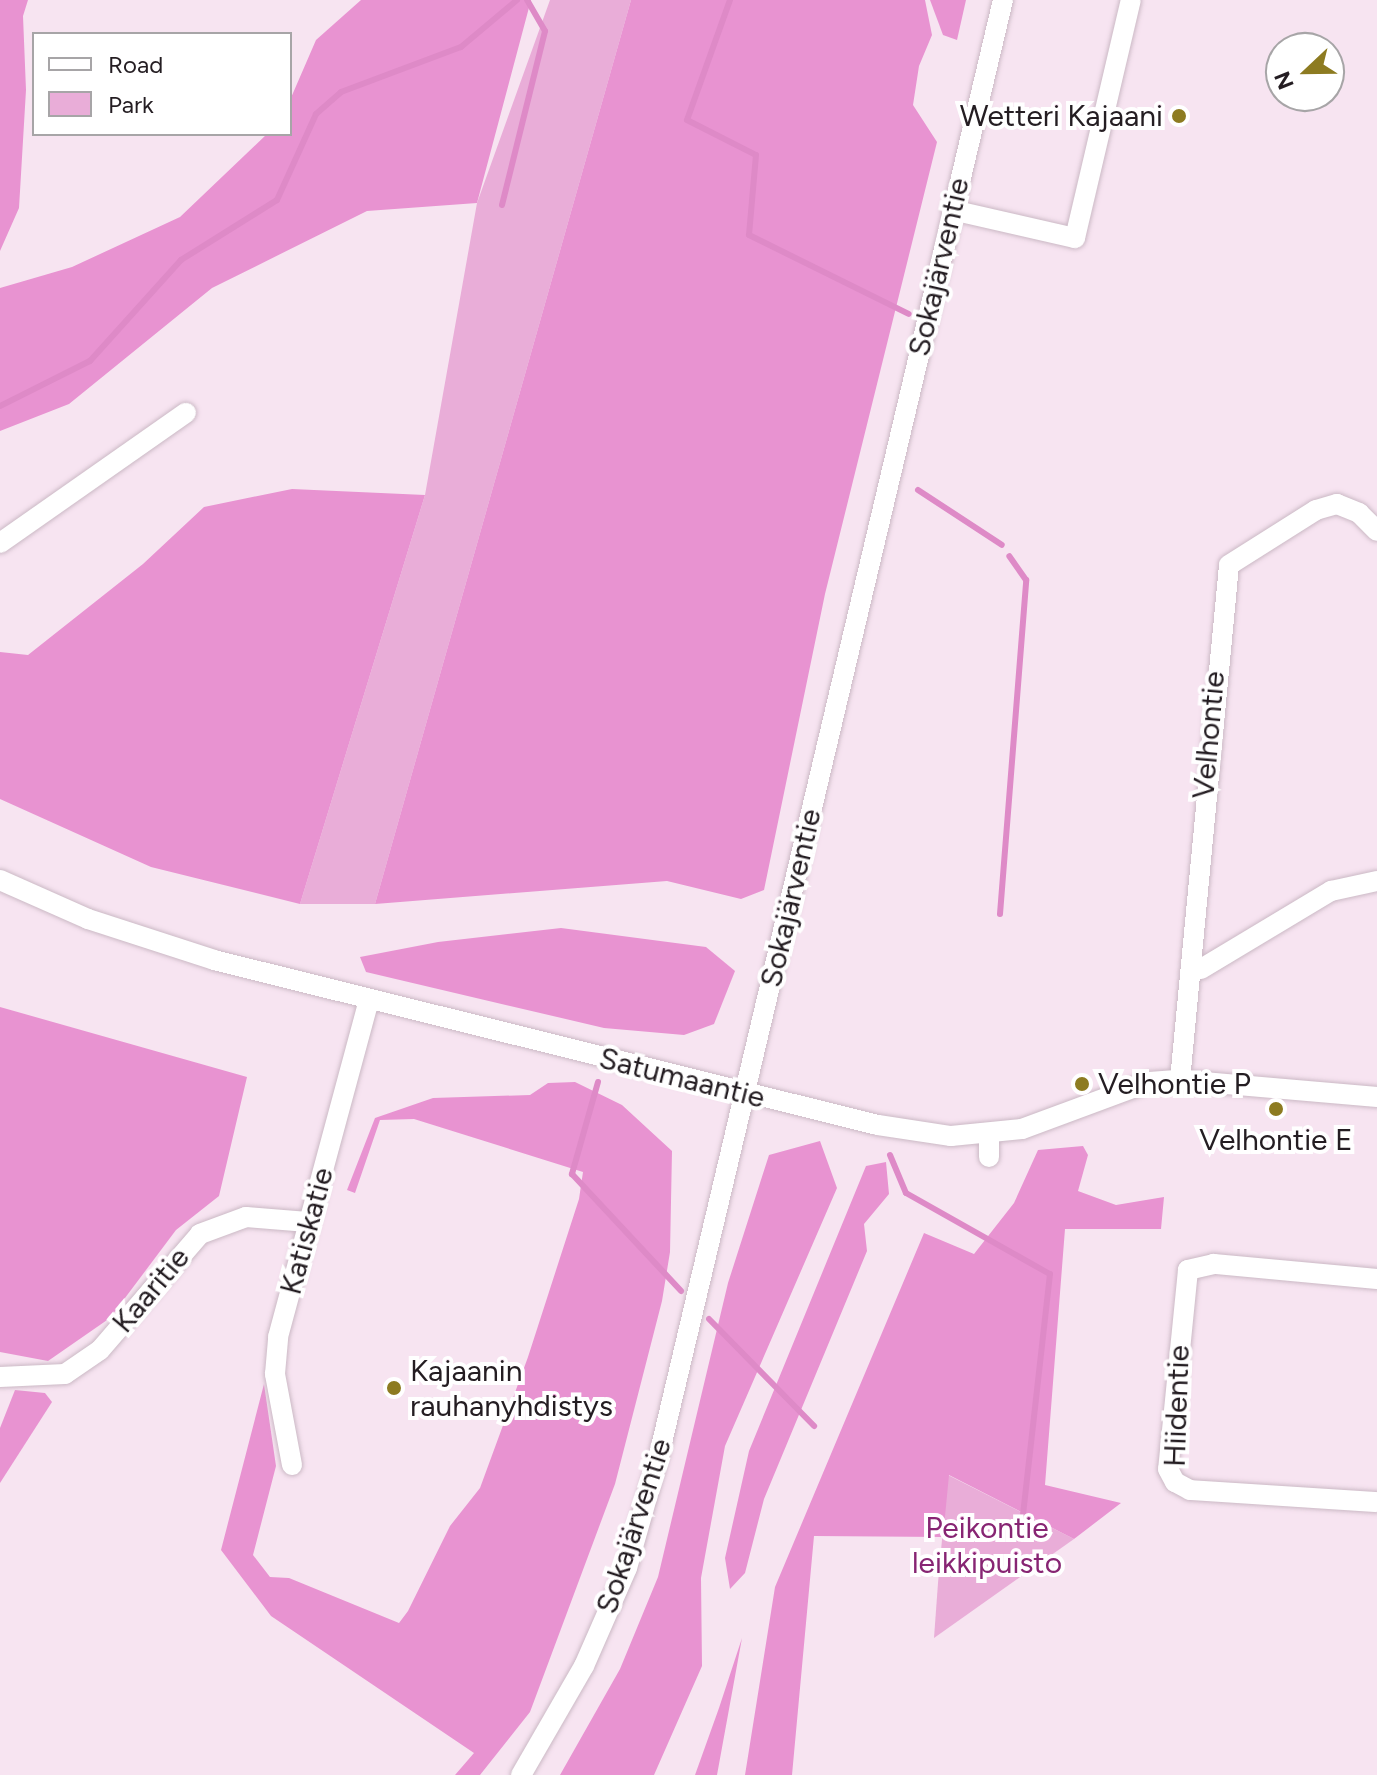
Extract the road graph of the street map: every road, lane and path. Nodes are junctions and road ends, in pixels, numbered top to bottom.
1 (1003, 0) edge
2 (1131, 0) edge
3 (952, 210) junction
4 (186, 413) dead end
5 (1377, 531) edge
6 (0, 543) edge
7 (0, 880) edge
8 (1377, 881) edge
9 (1201, 969) dead end
10 (369, 1000) junction
11 (1180, 1080) junction
12 (745, 1095) junction
13 (1377, 1097) edge
14 (989, 1134) junction
15 (989, 1157) dead end
16 (308, 1222) junction
17 (1377, 1279) edge
18 (0, 1377) edge
19 (292, 1465) dead end
20 (1377, 1502) edge
21 (521, 1775) edge

1 - 3 street, Sokajärventie
2 - 3 street
3 - 12 street, Sokajärventie
4 - 6 street
5 - 11 street, Velhontie
7 - 10 street, Satumaantie
8 - 9 street
10 - 12 street, Satumaantie
10 - 16 street, Katiskatie
11 - 13 street, Satumaantie
11 - 14 street, Satumaantie
12 - 14 street, Satumaantie
12 - 21 street, Sokajärventie
14 - 15 street
16 - 18 street, Kaaritie
16 - 19 street, Katiskatie
17 - 20 street, Hiidentie

